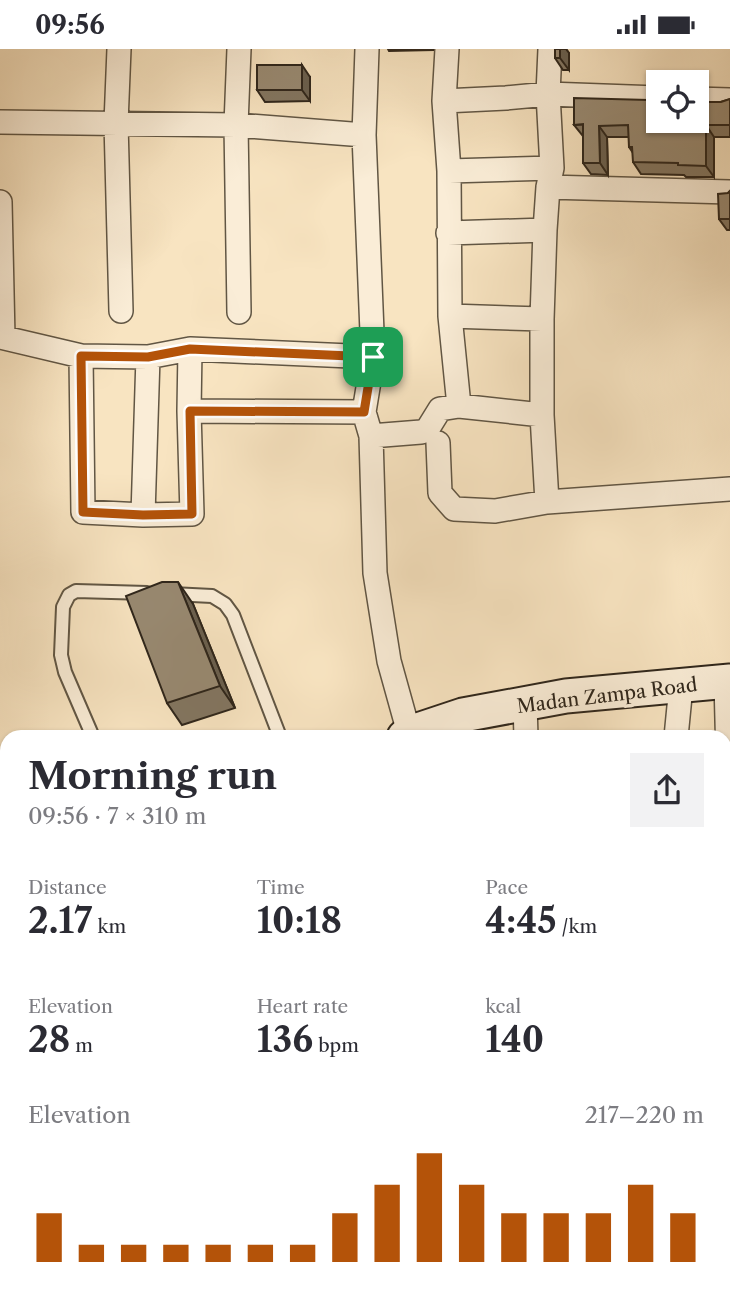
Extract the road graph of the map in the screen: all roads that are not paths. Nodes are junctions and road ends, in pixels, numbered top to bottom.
1 (119, 49) edge
2 (239, 49) edge
3 (368, 49) edge
4 (446, 49) edge
5 (550, 49) edge
6 (548, 94) junction
7 (646, 98) edge
8 (709, 99) edge
9 (730, 100) edge
10 (444, 101) junction
11 (0, 122) edge
12 (116, 124) junction
13 (236, 125) junction
14 (364, 135) junction
15 (449, 171) junction
16 (550, 177) junction
17 (730, 192) edge
18 (0, 202) edge
19 (545, 230) junction
20 (449, 233) junction
21 (121, 311) dead end
22 (239, 312) dead end
23 (450, 316) junction
24 (542, 319) junction
25 (2, 337) edge
26 (190, 349) junction
27 (81, 356) junction
28 (148, 357) junction
29 (373, 357) junction
30 (459, 406) junction
31 (190, 411) junction
32 (364, 412) junction
33 (542, 415) junction
34 (371, 436) junction
35 (438, 443) dead end
36 (730, 489) edge
37 (547, 502) junction
38 (143, 515) junction
39 (728, 681) edge
40 (681, 686) junction
41 (525, 704) junction
42 (90, 730) edge
43 (277, 730) edge
44 (406, 730) edge
45 (421, 730) edge
46 (526, 730) edge
47 (677, 730) edge
48 (728, 730) edge

1 - 12 street
2 - 13 street
3 - 14 street
4 - 10 street
5 - 6 street
6 - 7 street
6 - 10 street
6 - 16 street
8 - 9 street
10 - 15 street
11 - 12 street
12 - 13 street
12 - 21 street
13 - 14 street
13 - 22 street
14 - 29 street
15 - 16 street
15 - 20 street
16 - 17 street
16 - 19 street
18 - 25 street
19 - 20 street
19 - 24 street
20 - 23 street
23 - 24 street
23 - 30 street
24 - 33 street
25 - 27 street
26 - 28 street
26 - 29 street
26 - 31 street
27 - 28 street
27 - 38 street
28 - 38 street
29 - 32 street
30 - 33 street
30 - 34 street
31 - 32 street
31 - 38 street
32 - 34 street
33 - 37 street
34 - 44 street
35 - 37 street
36 - 37 street
39 - 40 main road, Madan Zampa Road
39 - 48 street
40 - 41 main road, Madan Zampa Road
40 - 47 street
41 - 45 main road, Madan Zampa Road
41 - 46 street
42 - 43 lane

